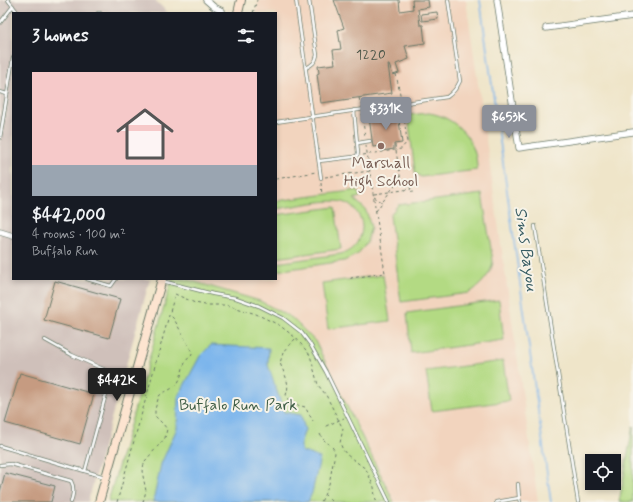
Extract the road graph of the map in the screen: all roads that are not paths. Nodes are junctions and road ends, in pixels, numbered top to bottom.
1 (8, 0) edge
2 (206, 0) edge
3 (241, 0) edge
4 (296, 0) edge
5 (309, 0) edge
6 (448, 0) edge
7 (497, 0) edge
8 (13, 6) junction
9 (222, 10) dead end
10 (17, 12) edge
11 (238, 12) edge
12 (633, 16) edge
13 (0, 23) edge
14 (546, 28) dead end
15 (12, 64) edge
16 (306, 68) junction
17 (0, 92) edge
18 (7, 94) junction
19 (354, 110) junction
20 (313, 116) junction
21 (277, 122) edge
22 (633, 132) edge
23 (0, 138) edge
24 (370, 141) dead end
25 (358, 143) junction
26 (319, 161) junction
27 (321, 178) road end
28 (534, 226) dead end
29 (0, 232) edge
30 (12, 236) edge
31 (90, 280) edge
32 (115, 280) edge
33 (160, 280) edge
34 (45, 340) dead end
35 (112, 372) junction
36 (133, 380) junction
37 (0, 446) edge
38 (0, 465) edge
39 (85, 471) junction
40 (106, 477) junction
41 (518, 484) dead end
42 (520, 500) edge
43 (71, 502) edge
44 (99, 502) edge
45 (389, 502) edge
46 (496, 502) edge
47 (578, 502) edge

1 - 8 lane
2 - 9 street
3 - 11 street
4 - 16 lane
5 - 16 lane
6 - 19 lane
7 - 22 street
8 - 10 lane
8 - 13 lane
12 - 14 street
15 - 18 lane
16 - 20 lane
17 - 18 lane
18 - 23 lane
19 - 20 lane
19 - 25 lane
20 - 21 lane
20 - 26 lane
24 - 25 lane
25 - 26 lane
26 - 27 lane
28 - 47 lane
29 - 30 street
31 - 32 lane
33 - 36 street
33 - 45 lane
34 - 35 lane
35 - 36 lane
35 - 39 lane
36 - 40 street
37 - 39 lane
38 - 43 lane
39 - 40 lane
40 - 44 street
41 - 42 lane
42 - 46 lane

